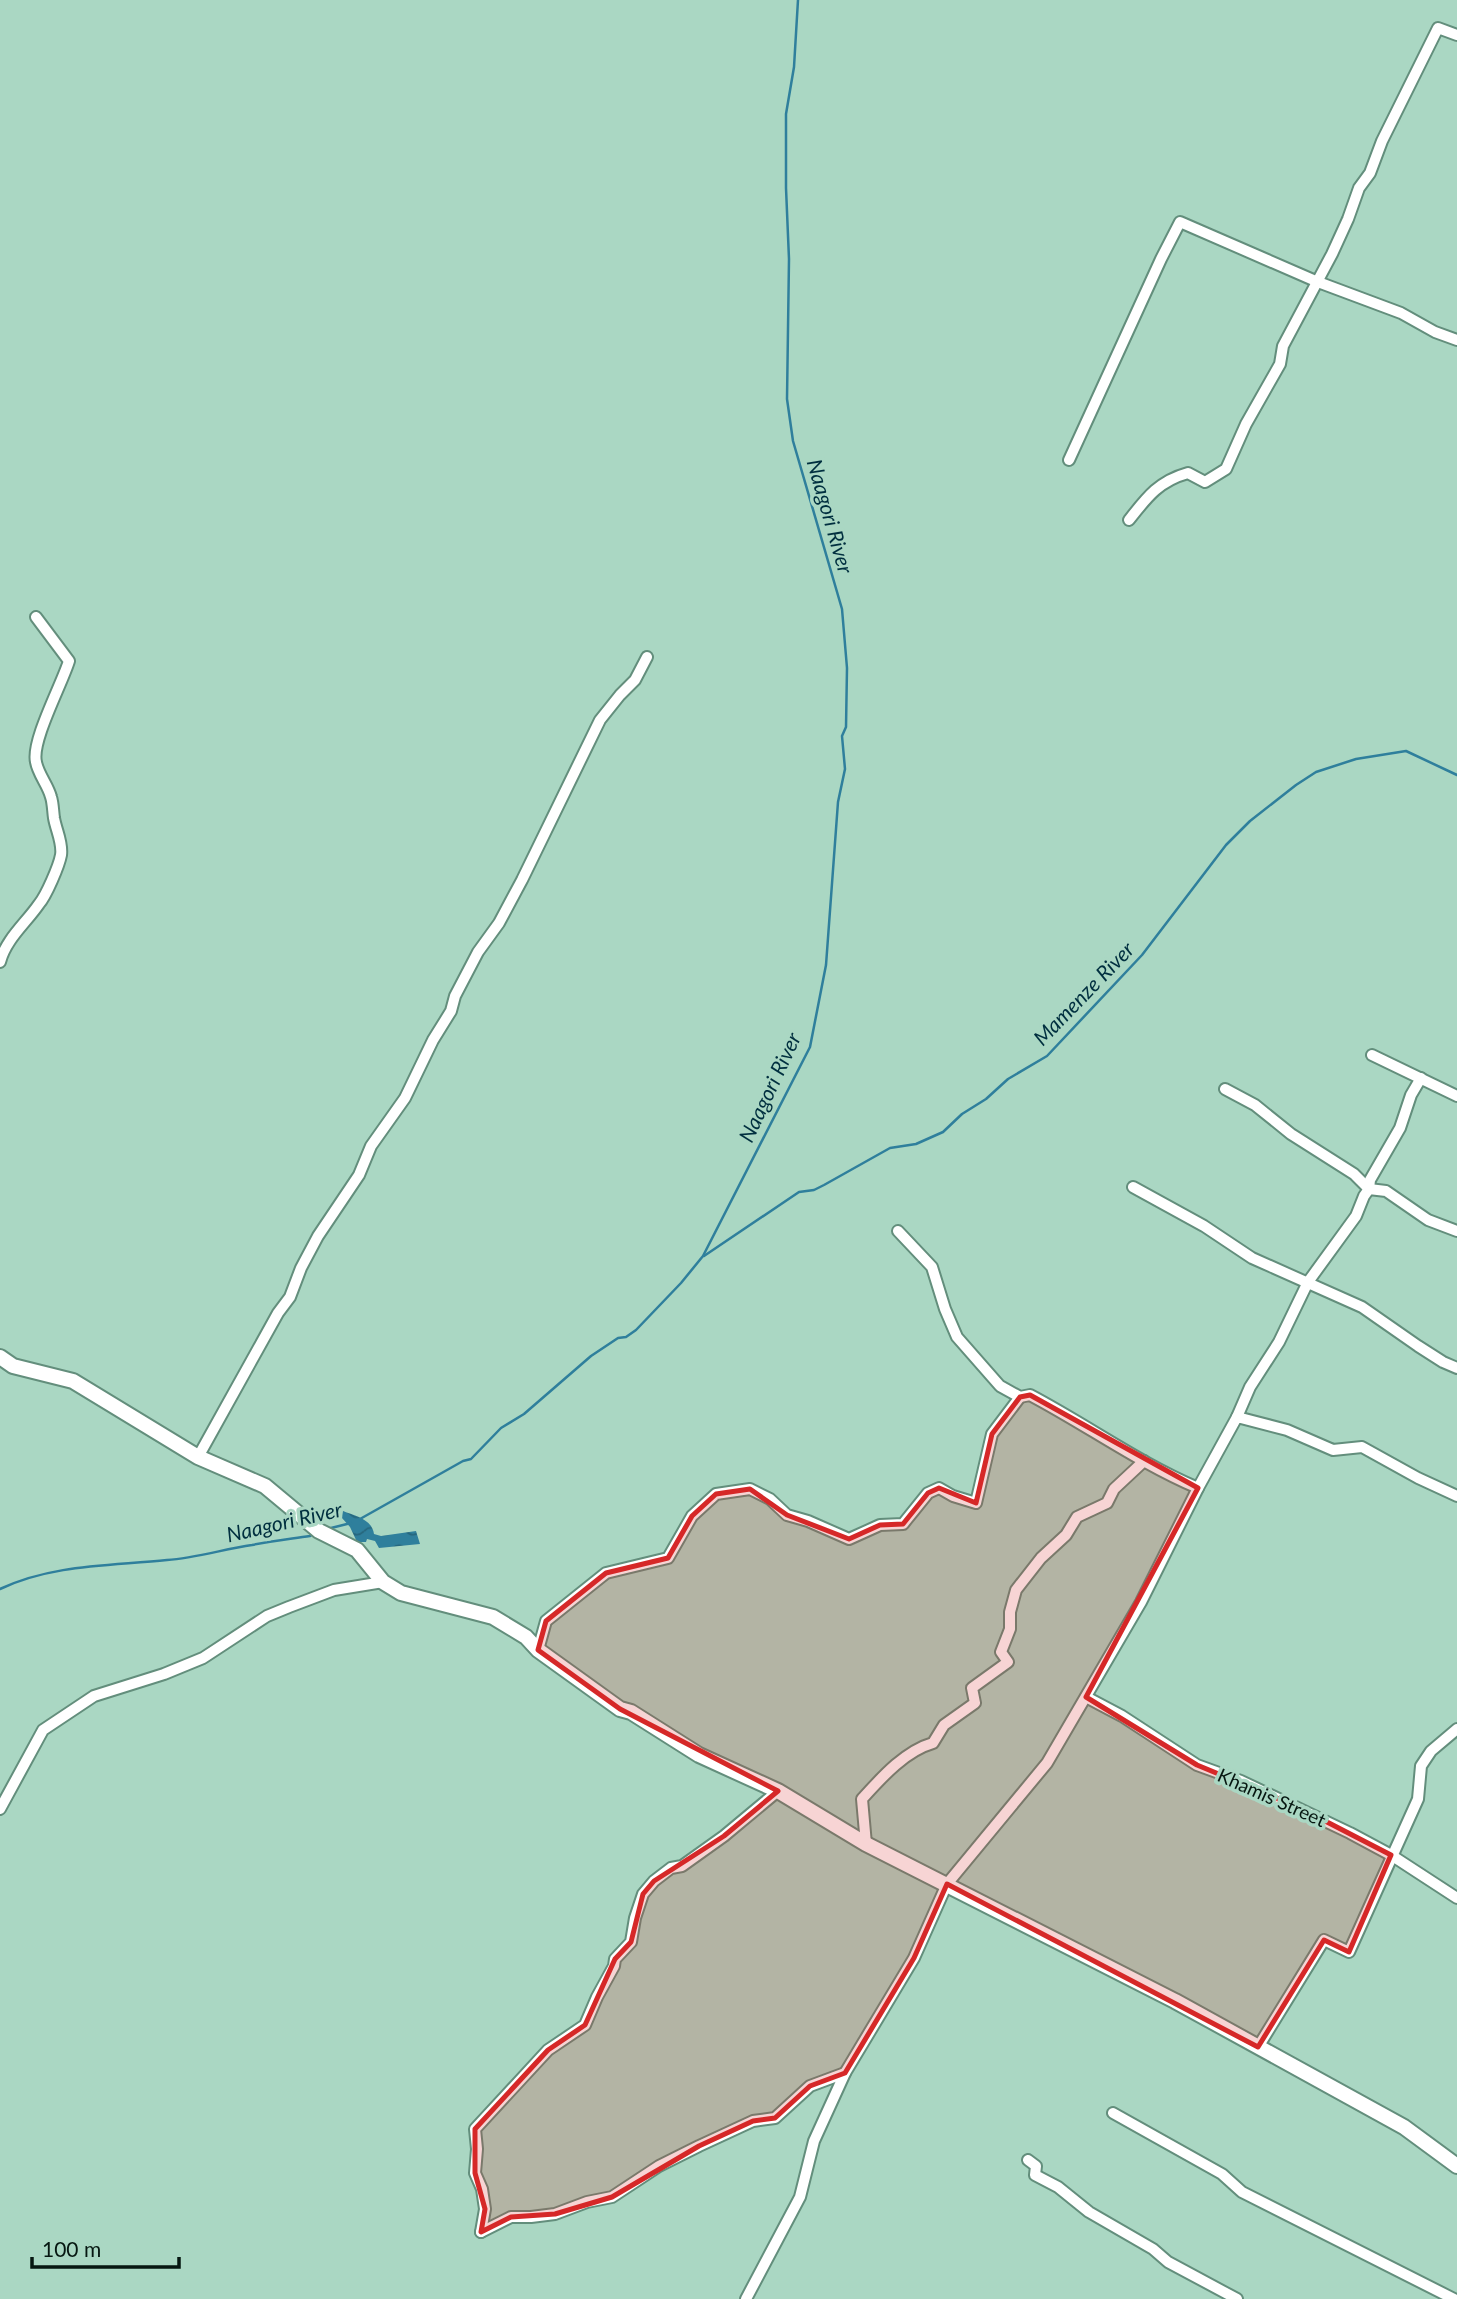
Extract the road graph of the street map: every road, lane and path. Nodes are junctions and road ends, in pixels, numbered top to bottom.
1 (1457, 35) edge
2 (1318, 282) junction
3 (1457, 340) edge
4 (1069, 460) dead end
5 (1129, 520) dead end
6 (36, 617) dead end
7 (647, 657) dead end
8 (0, 962) edge
9 (1372, 1055) dead end
10 (1421, 1078) junction
11 (1225, 1089) dead end
12 (1457, 1096) edge
13 (1133, 1187) dead end
14 (1369, 1189) junction
15 (898, 1231) dead end
16 (1457, 1231) edge
17 (1308, 1282) junction
18 (0, 1357) edge
19 (1457, 1368) edge
20 (1020, 1398) junction
21 (1237, 1417) junction
22 (198, 1457) junction
23 (1144, 1461) junction
24 (1198, 1488) junction
25 (1457, 1496) edge
26 (383, 1582) junction
27 (538, 1650) junction
28 (1086, 1697) junction
29 (1457, 1729) edge
30 (778, 1791) junction
31 (0, 1809) edge
32 (866, 1844) junction
33 (1391, 1855) junction
34 (947, 1884) junction
35 (1457, 1898) edge
36 (1258, 2047) junction
37 (845, 2073) junction
38 (1113, 2113) dead end
39 (1028, 2160) dead end
40 (1457, 2166) edge
41 (746, 2299) edge
42 (1237, 2299) edge
43 (1454, 2299) edge

1 - 2 street
2 - 3 street
2 - 4 street
2 - 5 street
6 - 8 street
7 - 22 street
9 - 10 street
10 - 12 street
10 - 14 street
11 - 14 street
13 - 17 street
14 - 16 street
14 - 17 street
15 - 20 street
17 - 19 street
17 - 21 street
18 - 22 street
20 - 23 street
20 - 27 street
21 - 24 street
21 - 25 street
22 - 26 street
23 - 24 street
23 - 32 street
24 - 28 street
26 - 27 street
26 - 31 street
27 - 30 street
28 - 33 street, Khamis Street
28 - 34 street
29 - 33 street
30 - 32 street
30 - 37 street
32 - 34 street
33 - 35 street, Khamis Street
33 - 36 street
34 - 36 street
34 - 37 street
36 - 40 street
37 - 41 street
38 - 43 street
39 - 42 street

